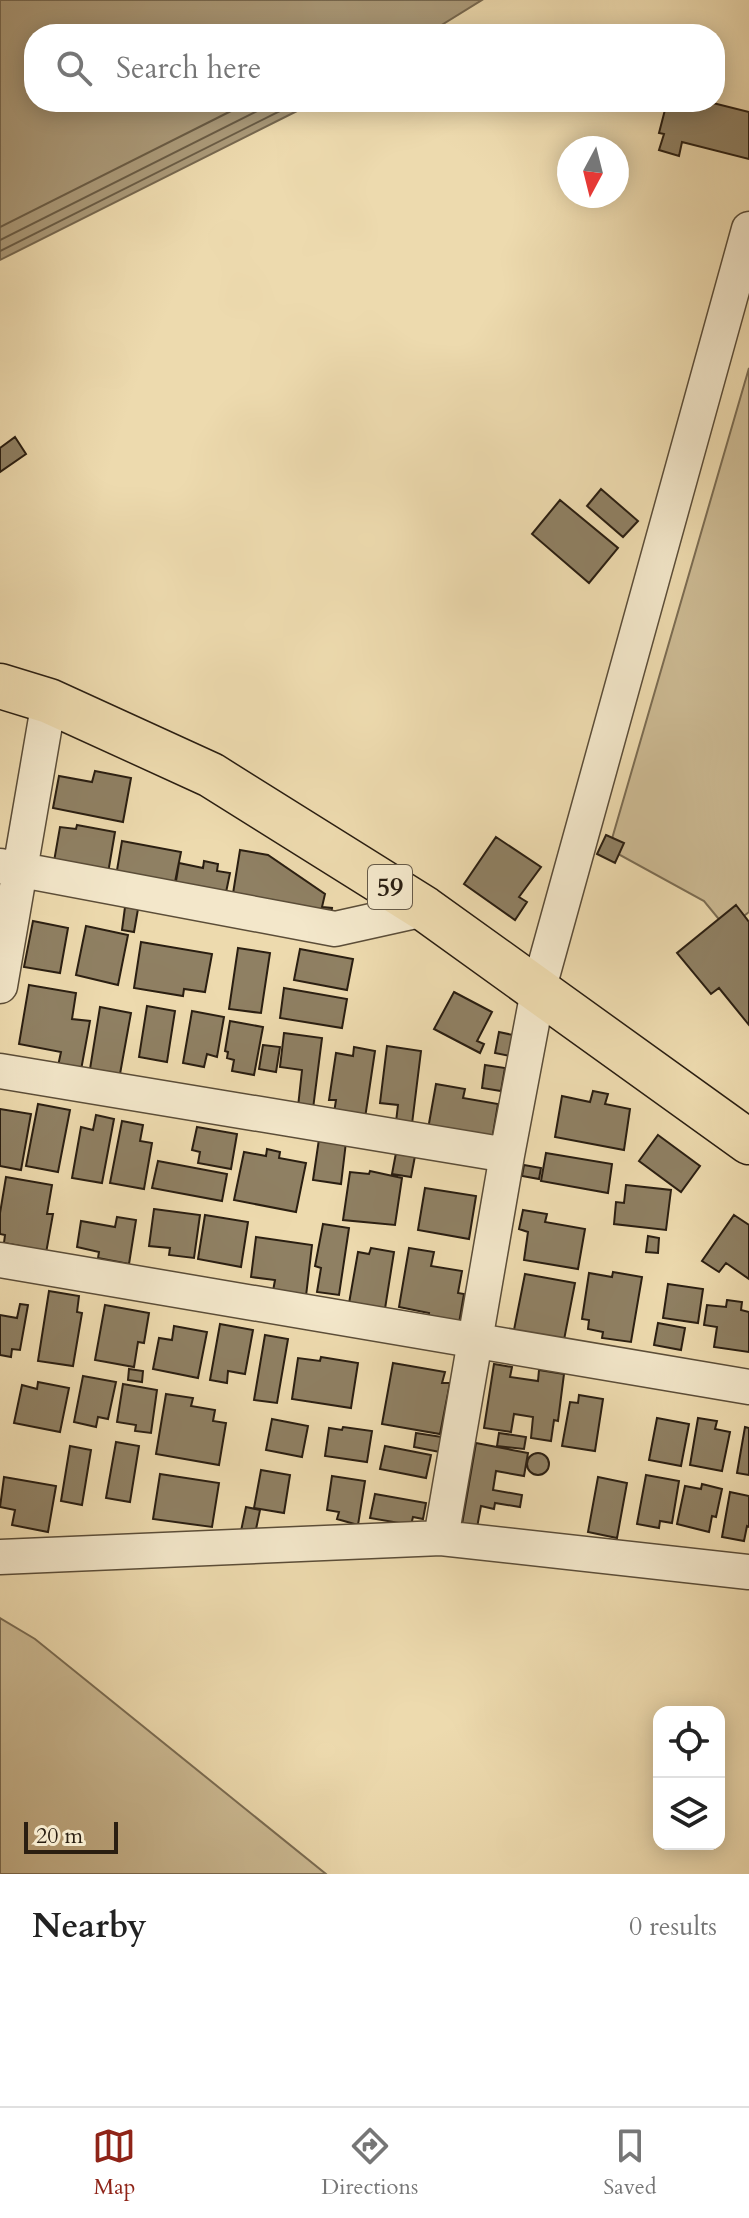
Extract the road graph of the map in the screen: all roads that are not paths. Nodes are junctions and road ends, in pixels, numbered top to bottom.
1 (749, 229) edge
2 (0, 686) edge
3 (49, 701) junction
4 (10, 868) edge
5 (425, 909) junction
6 (0, 986) edge
7 (538, 991) junction
8 (0, 1071) edge
9 (749, 1142) edge
10 (507, 1155) junction
11 (0, 1260) edge
12 (475, 1340) junction
13 (749, 1387) edge
14 (441, 1538) junction
15 (0, 1557) edge
16 (749, 1572) edge

1 - 7 street
2 - 3 main road, 59
3 - 4 street
3 - 5 main road, 59
4 - 5 street
4 - 6 street
5 - 7 main road, 59
7 - 9 main road, 59
7 - 10 street
8 - 10 street
10 - 12 street
11 - 12 street
12 - 13 street
12 - 14 street
14 - 15 street
14 - 16 street

